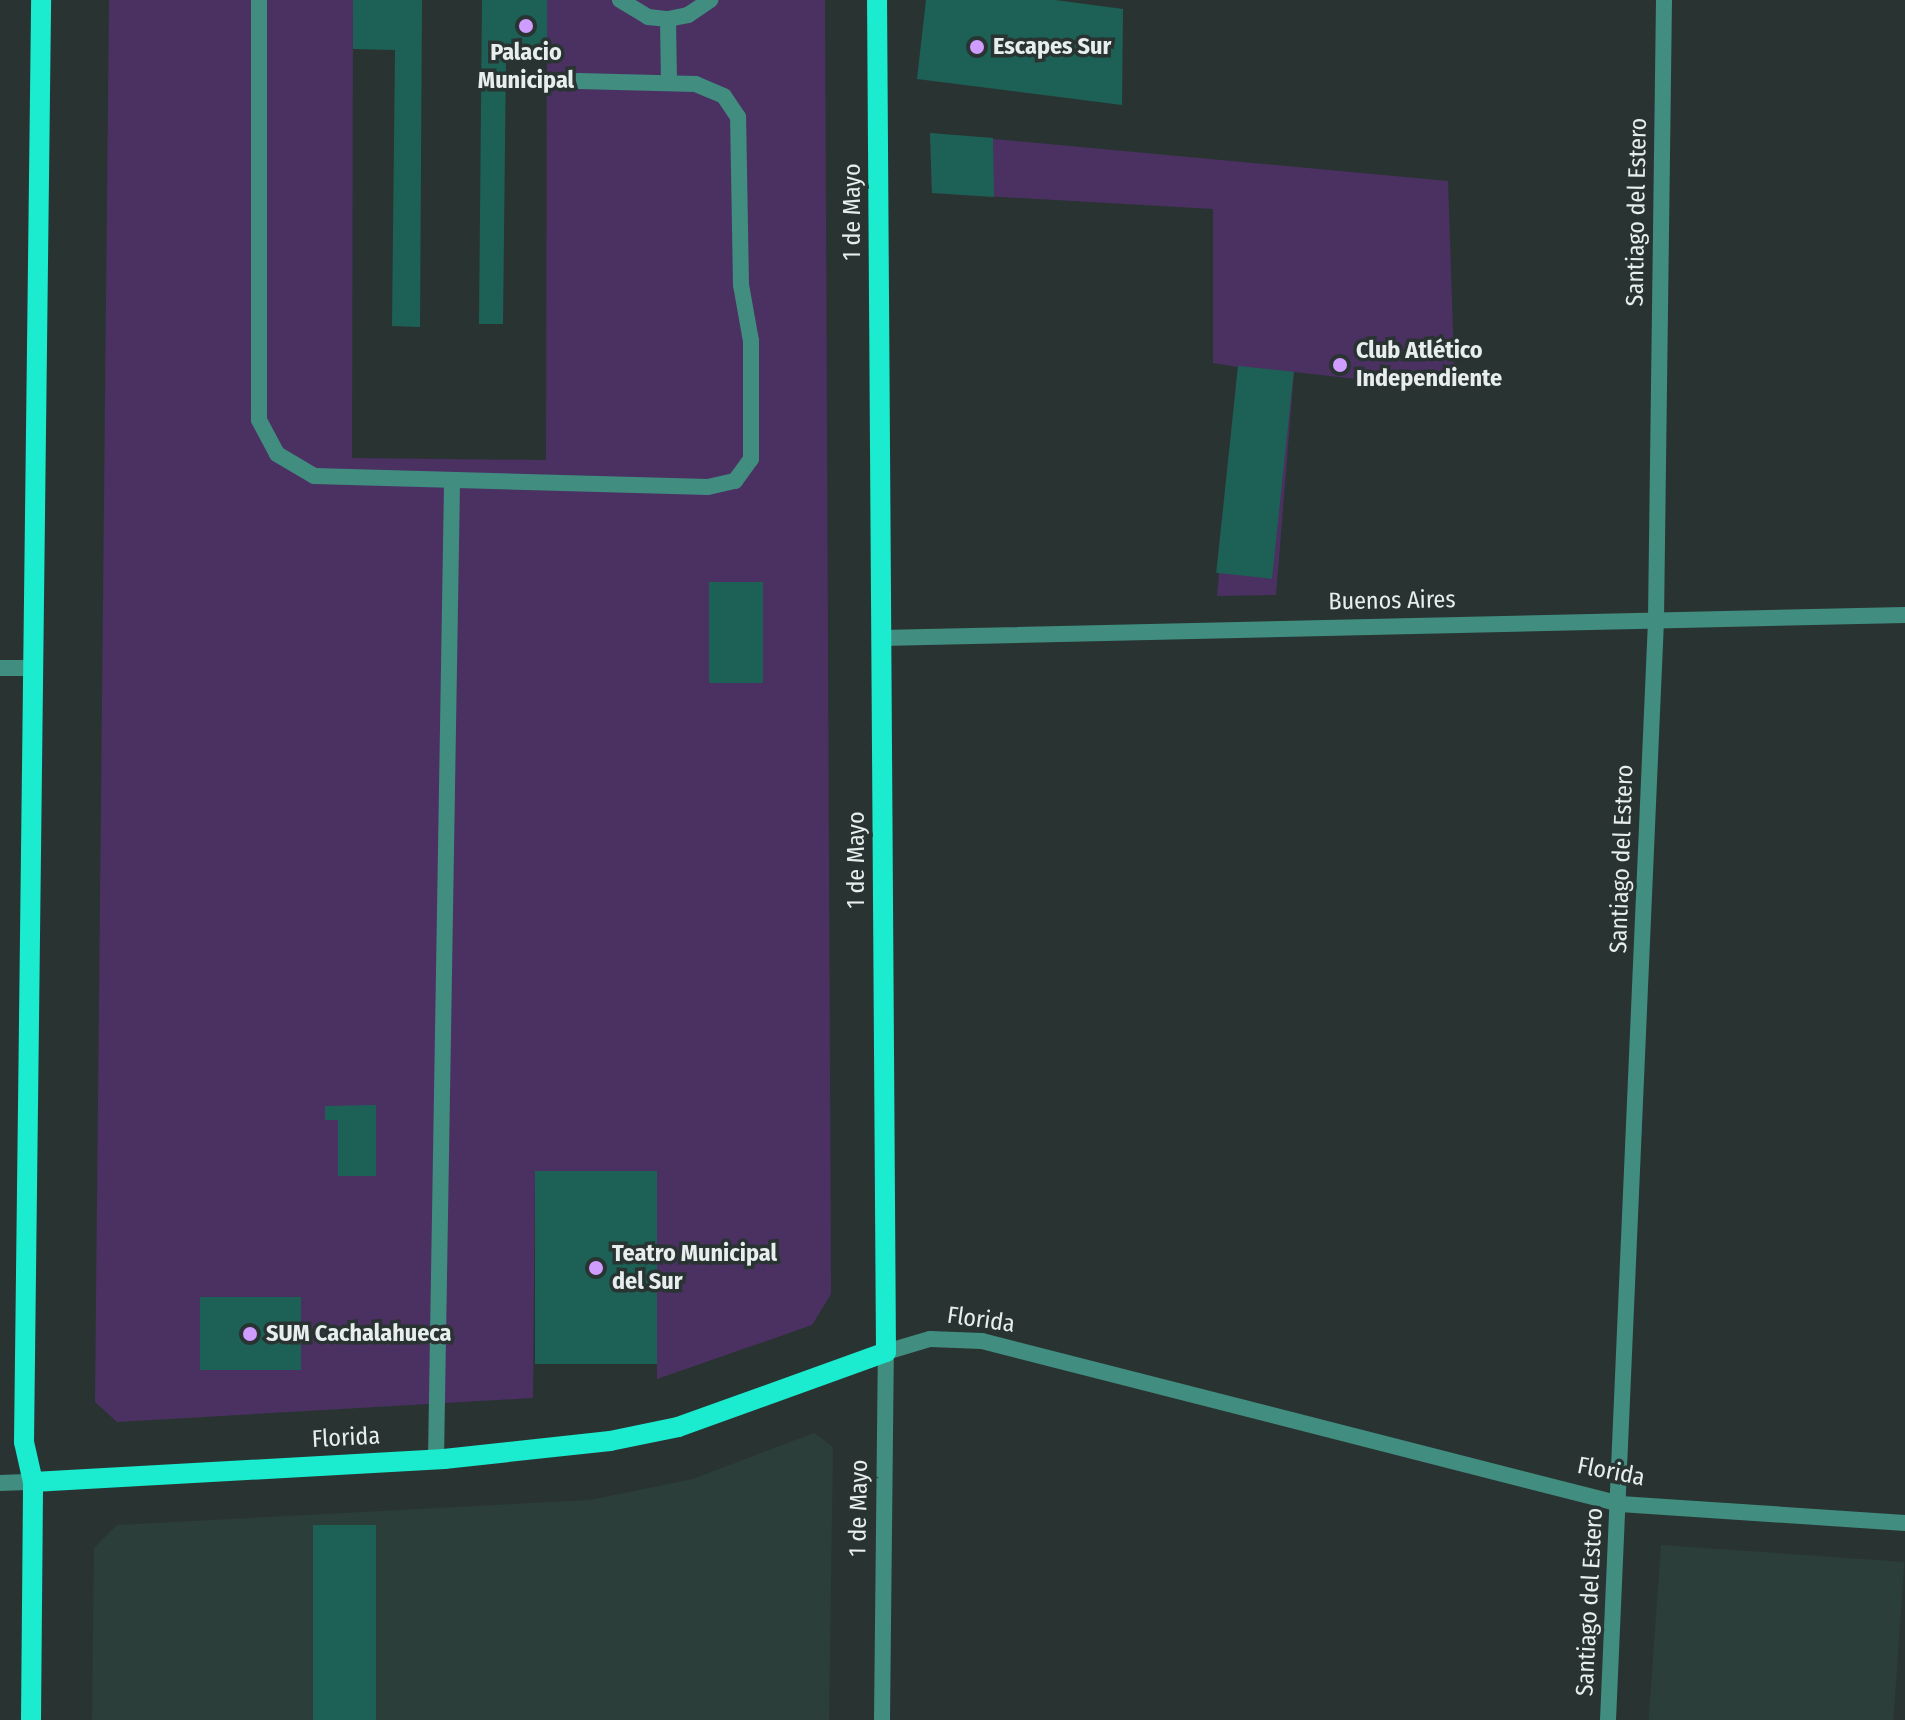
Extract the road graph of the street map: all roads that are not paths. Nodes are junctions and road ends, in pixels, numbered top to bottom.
1 (41, 0) edge
2 (259, 0) edge
3 (620, 0) edge
4 (710, 0) edge
5 (877, 0) edge
6 (1664, 0) edge
7 (668, 19) junction
8 (578, 81) dead end
9 (669, 83) junction
10 (452, 480) junction
11 (1905, 615) edge
12 (1656, 619) junction
13 (881, 638) junction
14 (0, 668) edge
15 (33, 668) junction
16 (886, 1352) junction
17 (436, 1459) junction
18 (33, 1482) junction
19 (0, 1483) edge
20 (1620, 1504) junction
21 (1905, 1523) edge
22 (31, 1720) edge
23 (882, 1720) edge
24 (1608, 1720) edge

1 - 15 main road
2 - 10 street
3 - 7 street
4 - 7 street
5 - 13 main road, 1 de Mayo
6 - 12 street, Santiago del Estero
7 - 9 street
8 - 9 street
9 - 10 street
10 - 17 street
11 - 12 street, Buenos Aires
12 - 13 street, Buenos Aires
12 - 20 street, Santiago del Estero
13 - 16 main road, 1 de Mayo
14 - 15 street
15 - 18 main road
16 - 17 main road, Florida
16 - 20 street, Florida
16 - 23 street, 1 de Mayo
17 - 18 main road, Florida
18 - 19 street, Florida
18 - 22 main road
20 - 21 street, Florida
20 - 24 street, Santiago del Estero

